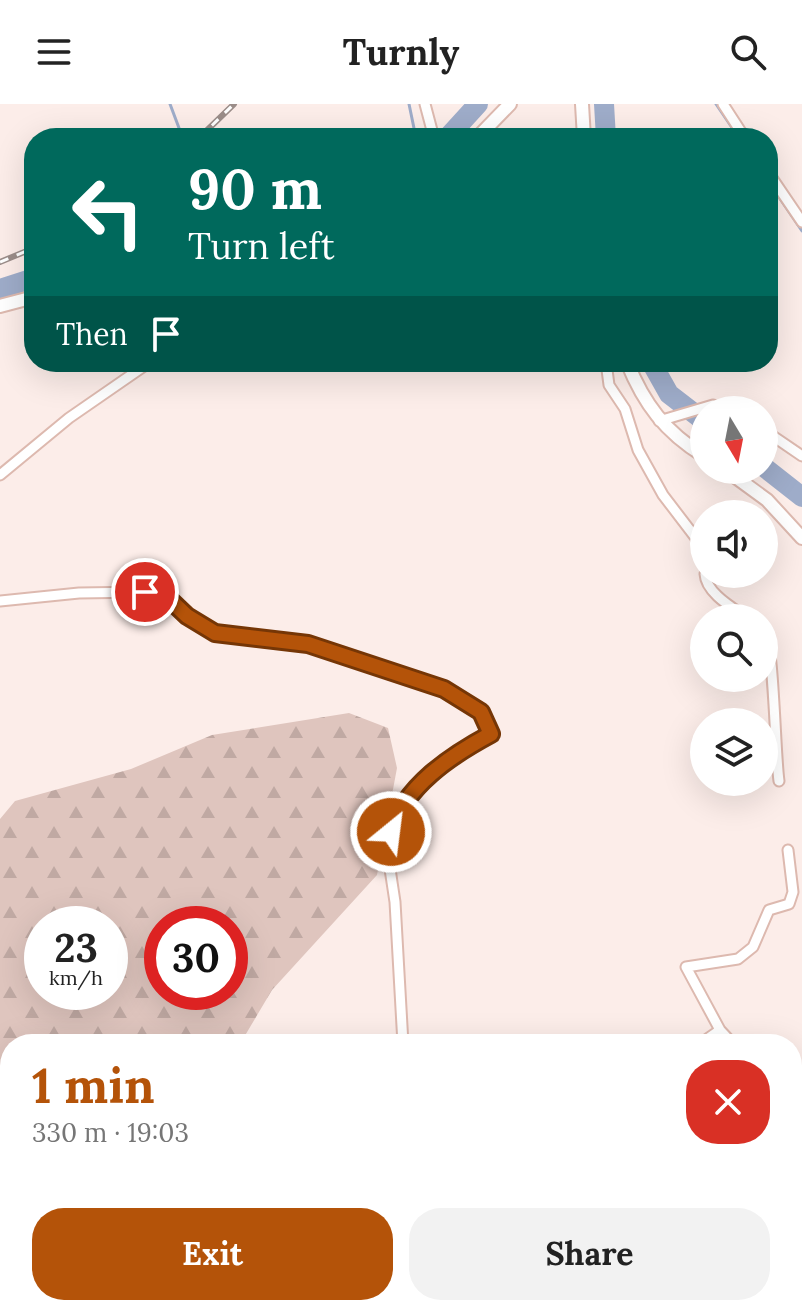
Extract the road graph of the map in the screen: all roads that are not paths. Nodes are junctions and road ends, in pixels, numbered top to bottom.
1 (425, 104) edge
2 (510, 104) edge
3 (582, 104) edge
4 (723, 104) edge
5 (431, 128) edge
6 (487, 128) edge
7 (583, 128) edge
8 (739, 128) edge
9 (778, 187) edge
10 (802, 222) edge
11 (24, 300) edge
12 (0, 306) edge
13 (136, 372) edge
14 (607, 372) edge
15 (632, 372) edge
16 (690, 411) edge
17 (659, 421) junction
18 (778, 440) edge
19 (690, 445) edge
20 (802, 456) edge
21 (0, 475) edge
22 (745, 484) edge
23 (690, 530) edge
24 (802, 538) edge
25 (711, 588) edge
26 (0, 601) edge
27 (730, 604) edge
28 (772, 692) edge
29 (779, 781) dead end
30 (788, 850) dead end
31 (720, 1030) junction
32 (402, 1034) edge
33 (714, 1034) edge
34 (724, 1034) edge

1 - 5 street
2 - 6 main road
3 - 7 main road
4 - 8 street
9 - 10 street
11 - 12 main road
13 - 21 street
14 - 23 street
15 - 17 main road
16 - 17 street
17 - 19 main road
18 - 20 street
22 - 24 main road
25 - 27 street
26 - 32 street
28 - 29 street
30 - 31 street
31 - 33 street
31 - 34 street

